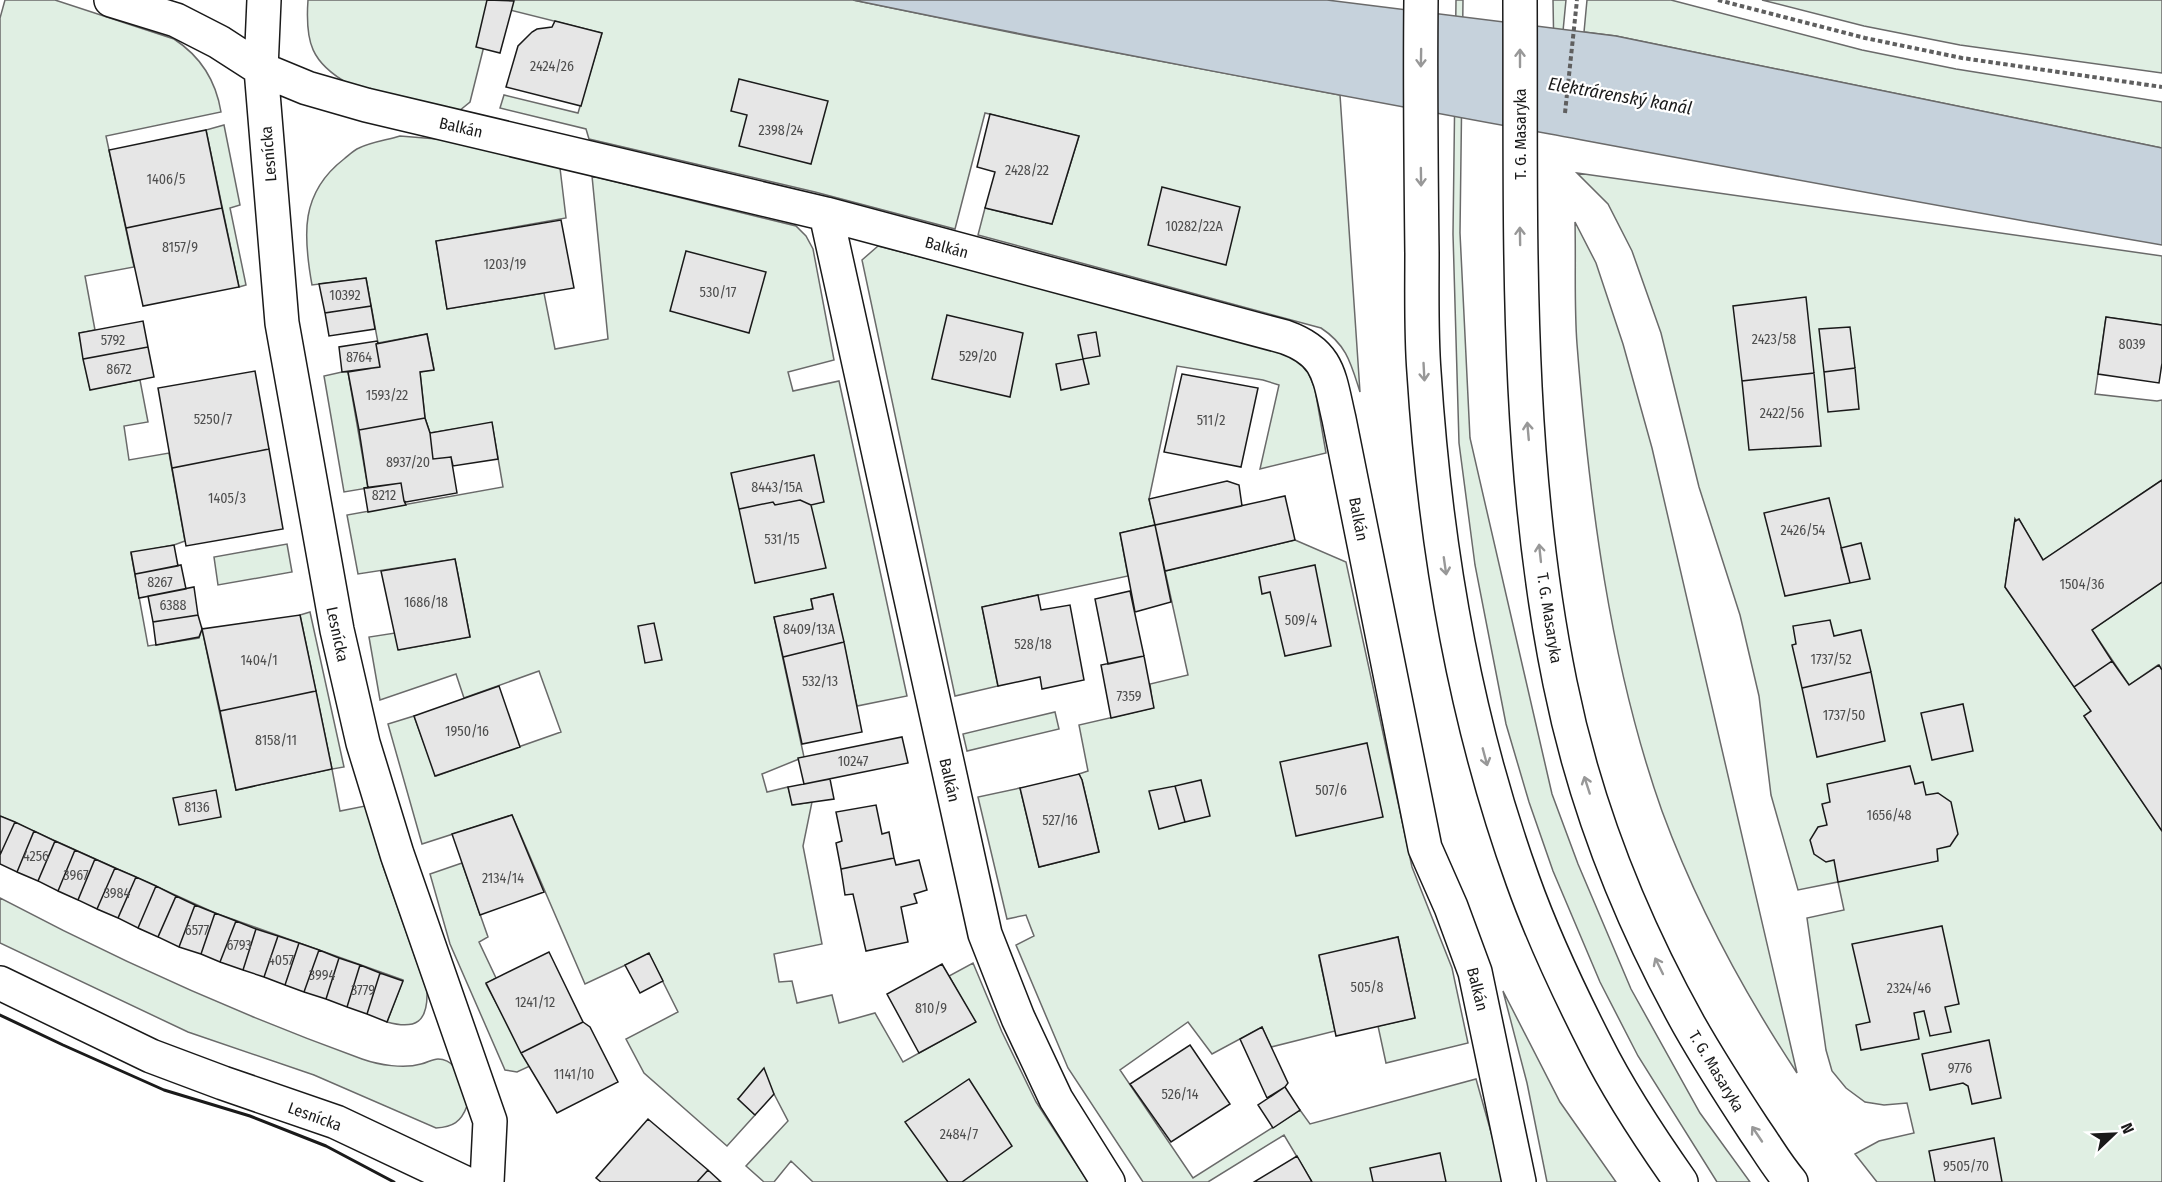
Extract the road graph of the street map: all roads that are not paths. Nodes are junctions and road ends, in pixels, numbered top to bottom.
1 (111, 0) edge
2 (264, 0) edge
3 (1422, 0) edge
4 (1520, 0) edge
5 (261, 69) junction
6 (826, 214) junction
7 (0, 983) edge
8 (463, 1182) edge
9 (487, 1182) edge
10 (1108, 1182) edge
11 (1519, 1182) edge
12 (1681, 1182) edge
13 (1791, 1182) edge

1 - 5 street, Balkán
2 - 5 street, Lesnícka
3 -> 12 street
13 -> 4 street, T. G. Masaryka
5 - 6 street, Balkán
5 - 9 street, Lesnícka
6 - 10 street, Balkán
6 - 11 street, Balkán
7 - 8 street, Lesnícka

